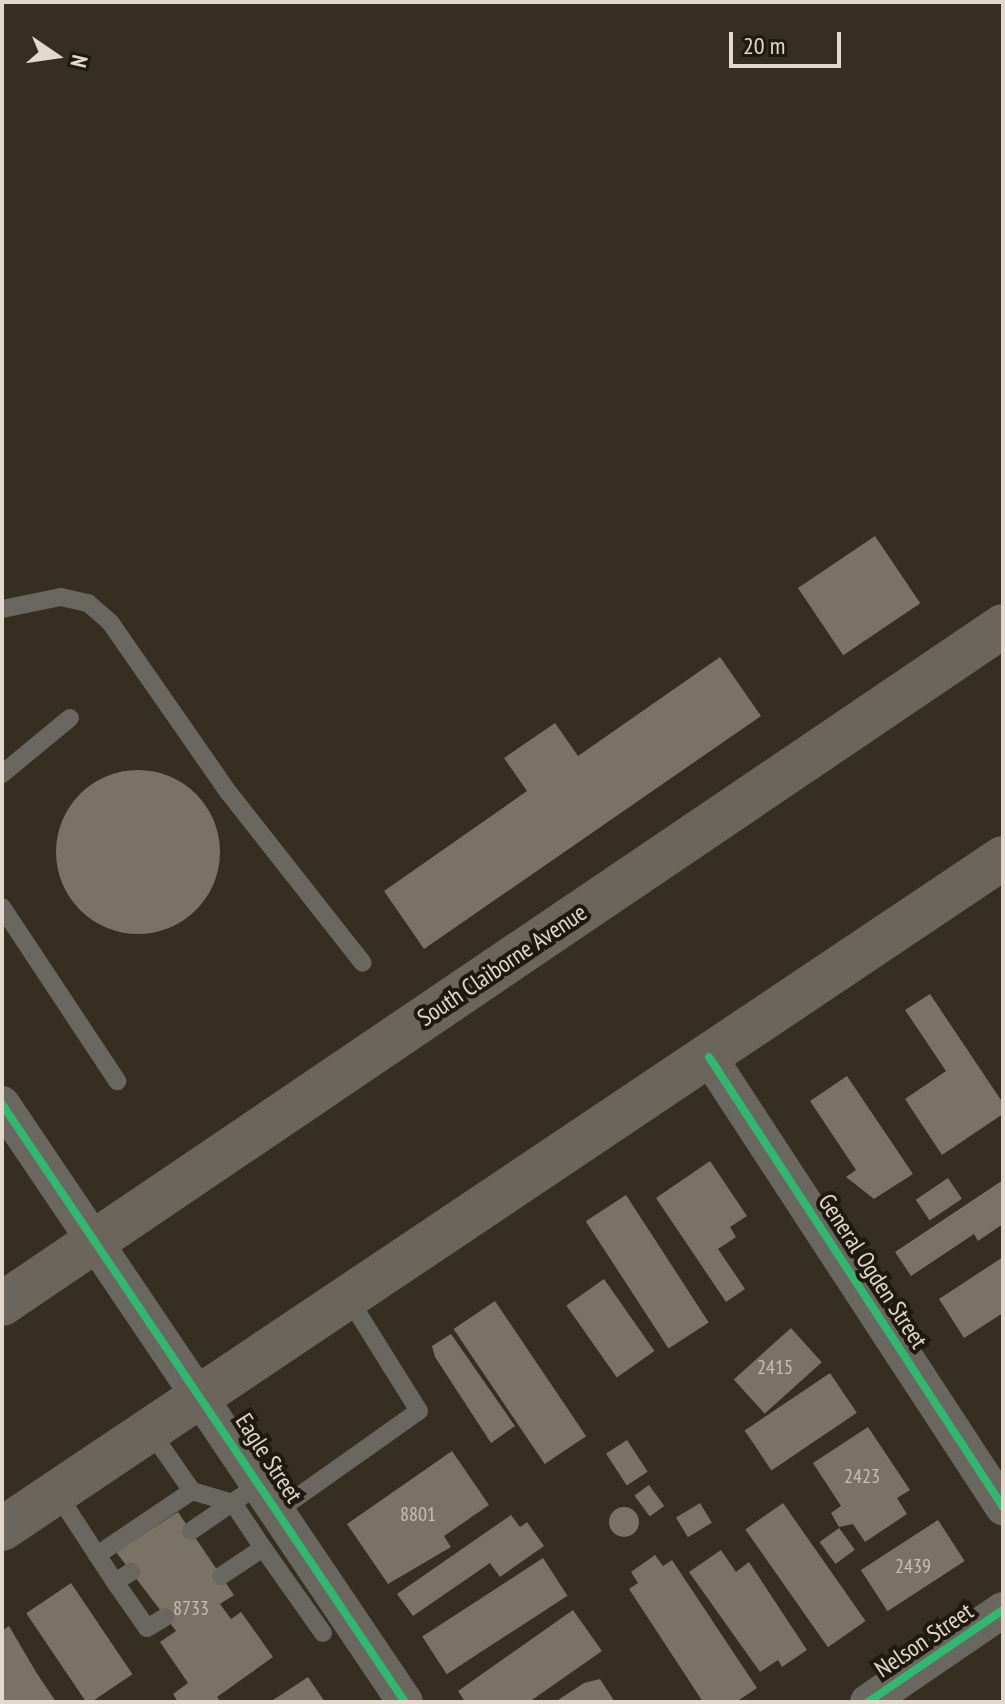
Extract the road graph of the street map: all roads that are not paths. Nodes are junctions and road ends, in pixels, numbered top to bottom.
1 (2, 609) edge
2 (1003, 626) edge
3 (70, 718) dead end
4 (2, 774) edge
5 (1003, 858) edge
6 (2, 907) edge
7 (363, 963) dead end
8 (709, 1057) junction
9 (117, 1081) dead end
10 (2, 1104) edge
11 (97, 1239) junction
12 (349, 1299) junction
13 (2, 1304) edge
14 (205, 1396) junction
15 (151, 1432) junction
16 (192, 1491) junction
17 (56, 1492) junction
18 (258, 1499) junction
19 (1003, 1507) edge
20 (2, 1529) edge
21 (191, 1531) dead end
22 (263, 1548) junction
23 (97, 1555) junction
24 (221, 1576) dead end
25 (315, 1594) junction
26 (1003, 1610) edge
27 (165, 1617) dead end
28 (323, 1633) dead end
29 (405, 1702) edge
30 (868, 1702) edge

1 - 7 lane
2 - 11 main road, South Claiborne Avenue
3 - 4 lane
5 - 8 main road
6 - 9 lane
8 - 12 main road
8 - 19 street, General Ogden Street
10 - 11 street, Eagle Street
11 - 13 main road, South Claiborne Avenue
11 - 14 street, Eagle Street
12 - 14 main road
12 - 18 lane
14 - 15 main road
14 - 18 street, Eagle Street
15 - 16 lane
15 - 17 main road
16 - 18 lane
16 - 23 lane
17 - 20 main road
17 - 23 lane
18 - 21 lane
18 - 22 lane
18 - 25 street, Eagle Street
22 - 24 lane
22 - 25 lane
23 - 27 lane
25 - 28 lane
25 - 29 street, Eagle Street
26 - 30 street, Nelson Street

